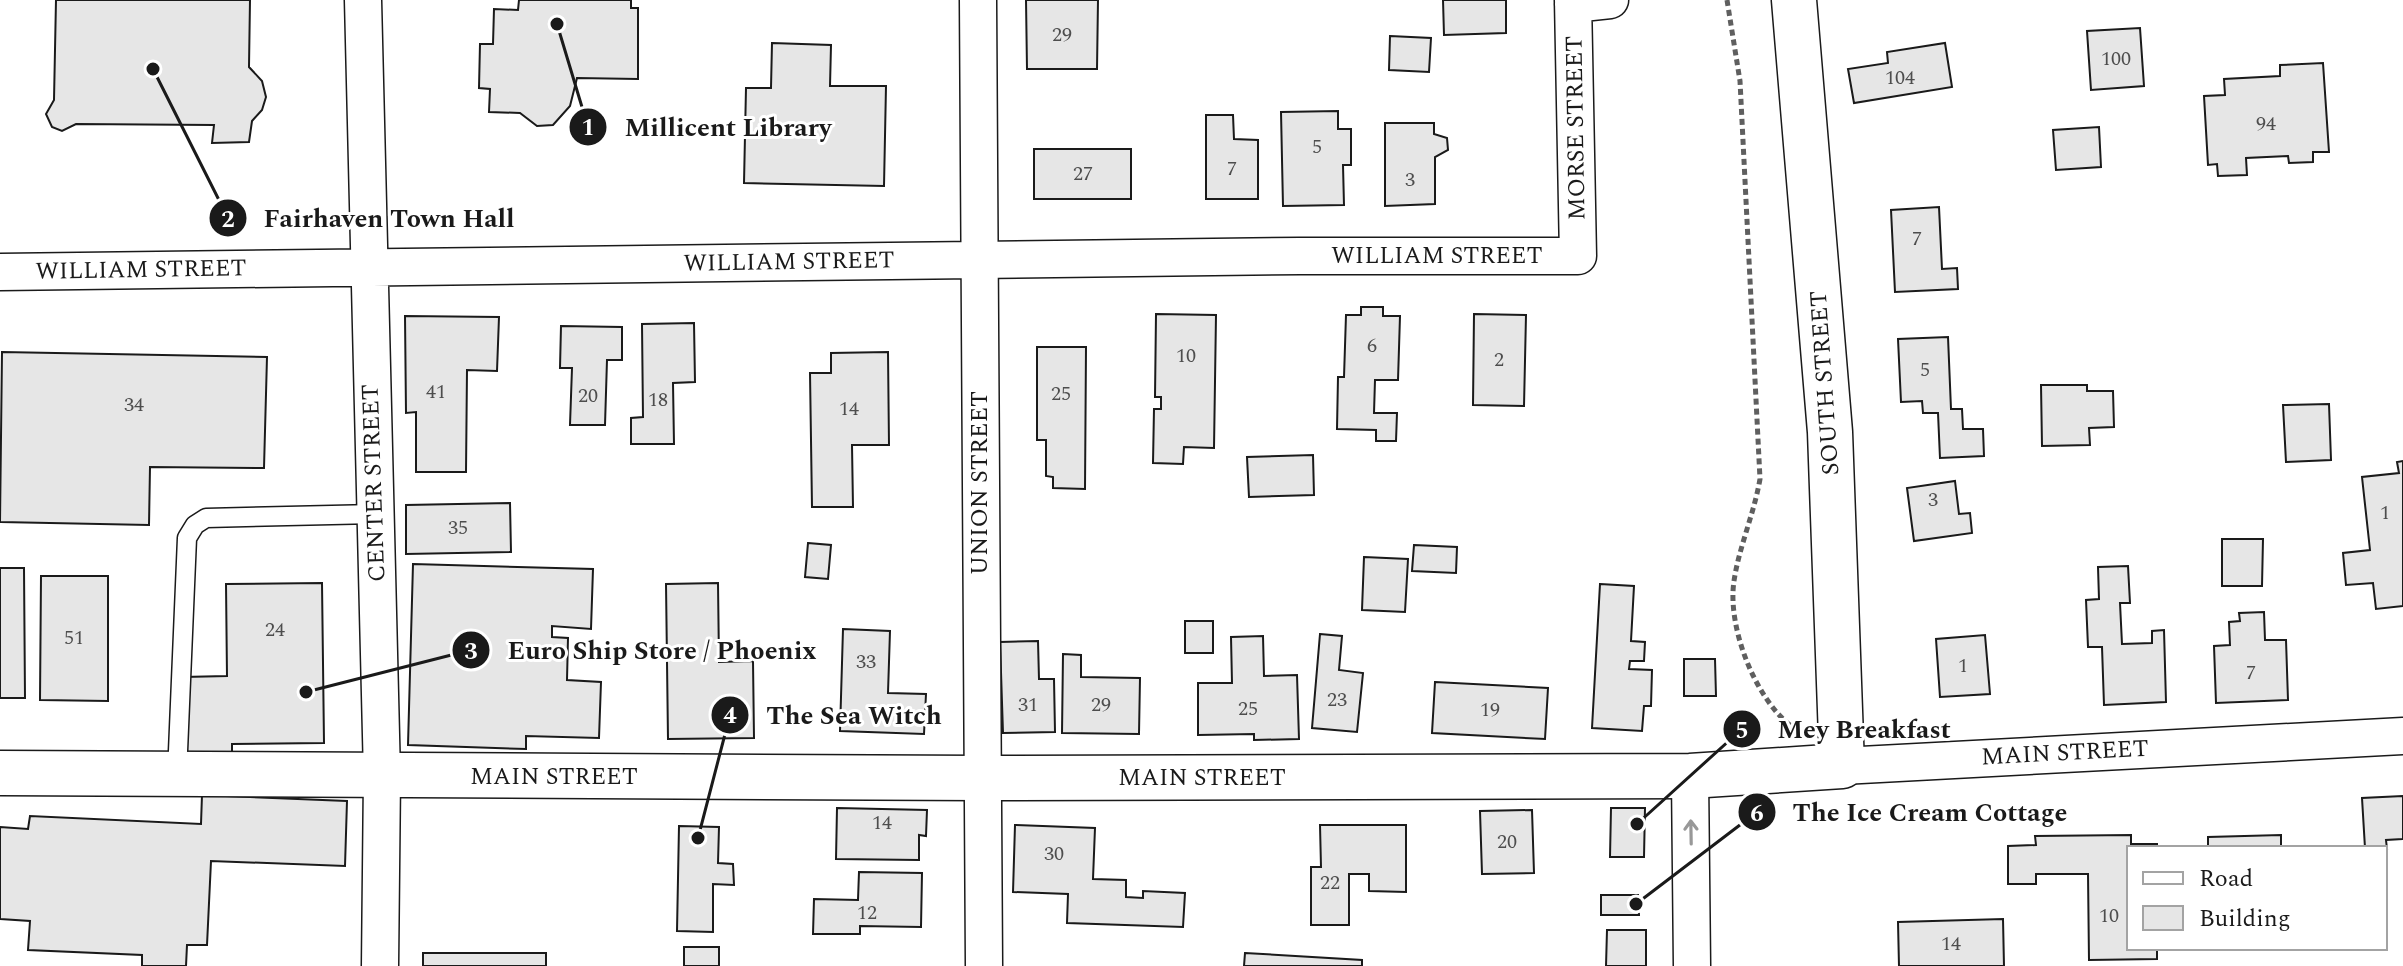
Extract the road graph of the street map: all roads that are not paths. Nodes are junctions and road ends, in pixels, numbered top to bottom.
1 (363, 0) edge
2 (978, 0) edge
3 (1610, 0) edge
4 (1794, 0) edge
5 (1573, 2) edge
6 (1578, 256) joint
7 (979, 260) junction
8 (368, 266) junction
9 (0, 272) edge
10 (376, 514) junction
11 (2403, 736) edge
12 (1842, 766) junction
13 (0, 773) edge
14 (177, 775) junction
15 (382, 776) junction
16 (1690, 776) junction
17 (982, 778) junction
18 (380, 966) edge
19 (984, 966) edge
20 (1692, 966) edge

1 - 8 street, CENTER STREET
2 - 7 street, UNION STREET
3 - 5 street
4 - 12 street, SOUTH STREET
5 - 6 street, MORSE STREET
6 - 7 street, WILLIAM STREET
7 - 8 street, WILLIAM STREET
7 - 17 street, UNION STREET
8 - 9 street, WILLIAM STREET
8 - 10 street, CENTER STREET
10 - 14 lane
10 - 15 street, CENTER STREET
11 - 12 street, MAIN STREET
12 - 16 street, MAIN STREET
13 - 14 street, MAIN STREET
14 - 15 street, MAIN STREET
15 - 17 street, MAIN STREET
15 - 18 street, CENTER STREET
16 - 17 street, MAIN STREET
20 -> 16 street
17 - 19 street, UNION STREET

